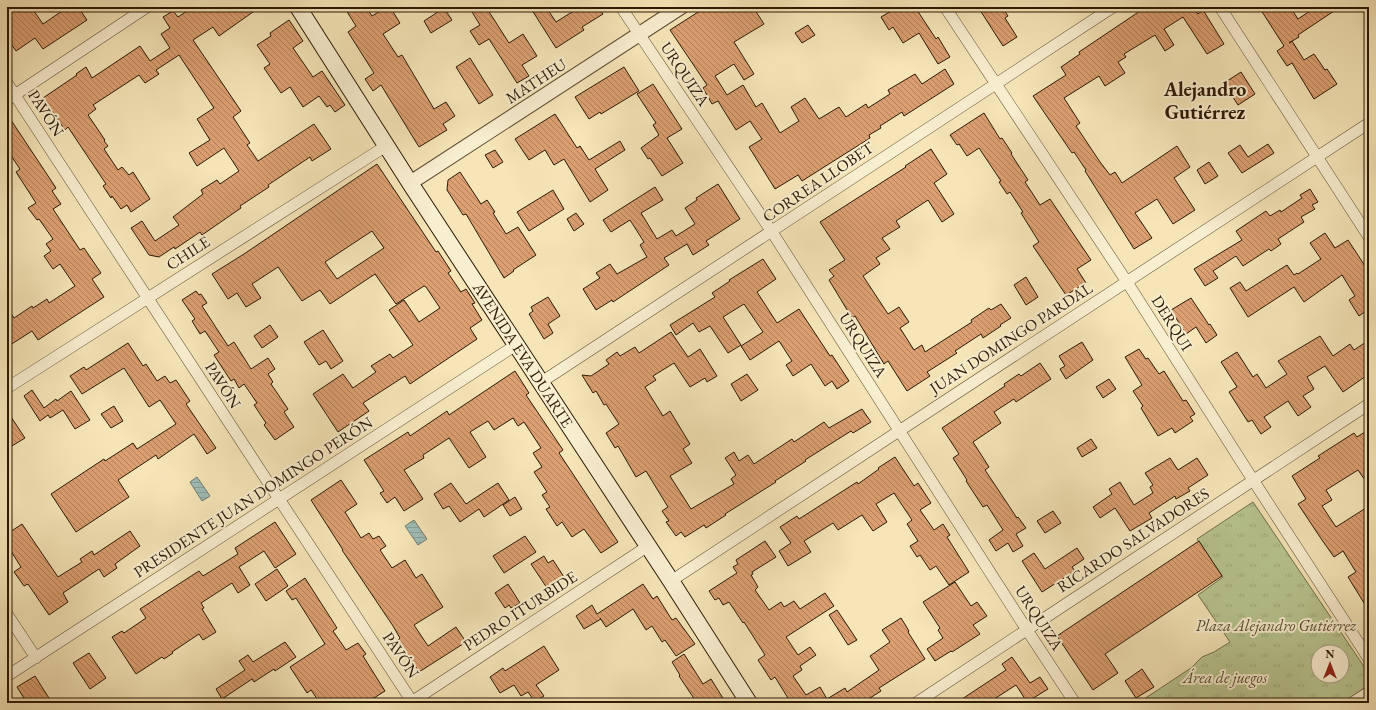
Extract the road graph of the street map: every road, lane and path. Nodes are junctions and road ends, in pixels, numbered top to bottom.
1 (147, 7) edge
2 (298, 7) edge
3 (621, 7) edge
4 (681, 7) edge
5 (945, 7) edge
6 (1113, 7) edge
7 (1220, 7) edge
8 (639, 34) junction
9 (7, 83) edge
10 (995, 84) junction
11 (11, 98) edge
12 (1369, 123) edge
13 (386, 146) junction
14 (1317, 158) junction
15 (410, 183) junction
16 (772, 232) junction
17 (1369, 237) edge
18 (1127, 282) junction
19 (147, 298) junction
20 (516, 345) junction
21 (540, 383) junction
22 (7, 388) edge
23 (1369, 404) edge
24 (899, 430) junction
25 (1253, 480) junction
26 (278, 500) junction
27 (648, 546) junction
28 (672, 581) junction
29 (7, 614) edge
30 (1027, 630) junction
31 (36, 658) junction
32 (1369, 659) edge
33 (7, 676) edge
34 (1369, 692) edge
35 (412, 702) edge
36 (749, 703) edge
37 (916, 703) edge
38 (1076, 703) edge
39 (1352, 703) edge

1 - 11 street
2 - 13 main road, AVENIDA EVA DUARTE
3 - 8 street, URQUIZA
4 - 8 street, MATHEU
5 - 10 street, DERQUI
6 - 10 street, CORREA LLOBET
7 - 14 street
8 - 15 street, MATHEU
8 - 16 street, URQUIZA
9 - 11 street, PAVÓN
10 - 16 street, CORREA LLOBET
10 - 18 street, DERQUI
11 - 19 street, PAVÓN
12 - 14 street, JUAN DOMINGO PARDAL
13 - 15 main road, AVENIDA EVA DUARTE
13 - 19 street, CHILE
14 - 17 street
14 - 18 street, JUAN DOMINGO PARDAL
15 - 20 main road, AVENIDA EVA DUARTE
16 - 21 street, CORREA LLOBET
16 - 24 street, URQUIZA
18 - 24 street, JUAN DOMINGO PARDAL
18 - 25 street, DERQUI
19 - 22 street, CHILE
19 - 26 street, PAVÓN
20 - 21 main road, AVENIDA EVA DUARTE
20 - 26 street, PRESIDENTE JUAN DOMINGO PERÓN
21 - 27 main road, AVENIDA EVA DUARTE
23 - 25 street, RICARDO SALVADORES
24 - 28 street, JUAN DOMINGO PARDAL
24 - 30 street, URQUIZA
25 - 30 street, RICARDO SALVADORES
25 - 32 street, DERQUI
26 - 31 street, PRESIDENTE JUAN DOMINGO PERÓN
26 - 35 street, PAVÓN
27 - 28 main road, AVENIDA EVA DUARTE
27 - 35 street, PEDRO ITURBIDE
28 - 36 main road, AVENIDA EVA DUARTE
29 - 31 street
30 - 37 street, RICARDO SALVADORES
30 - 38 street, URQUIZA
31 - 33 street, PRESIDENTE JUAN DOMINGO PERÓN
34 - 39 street

